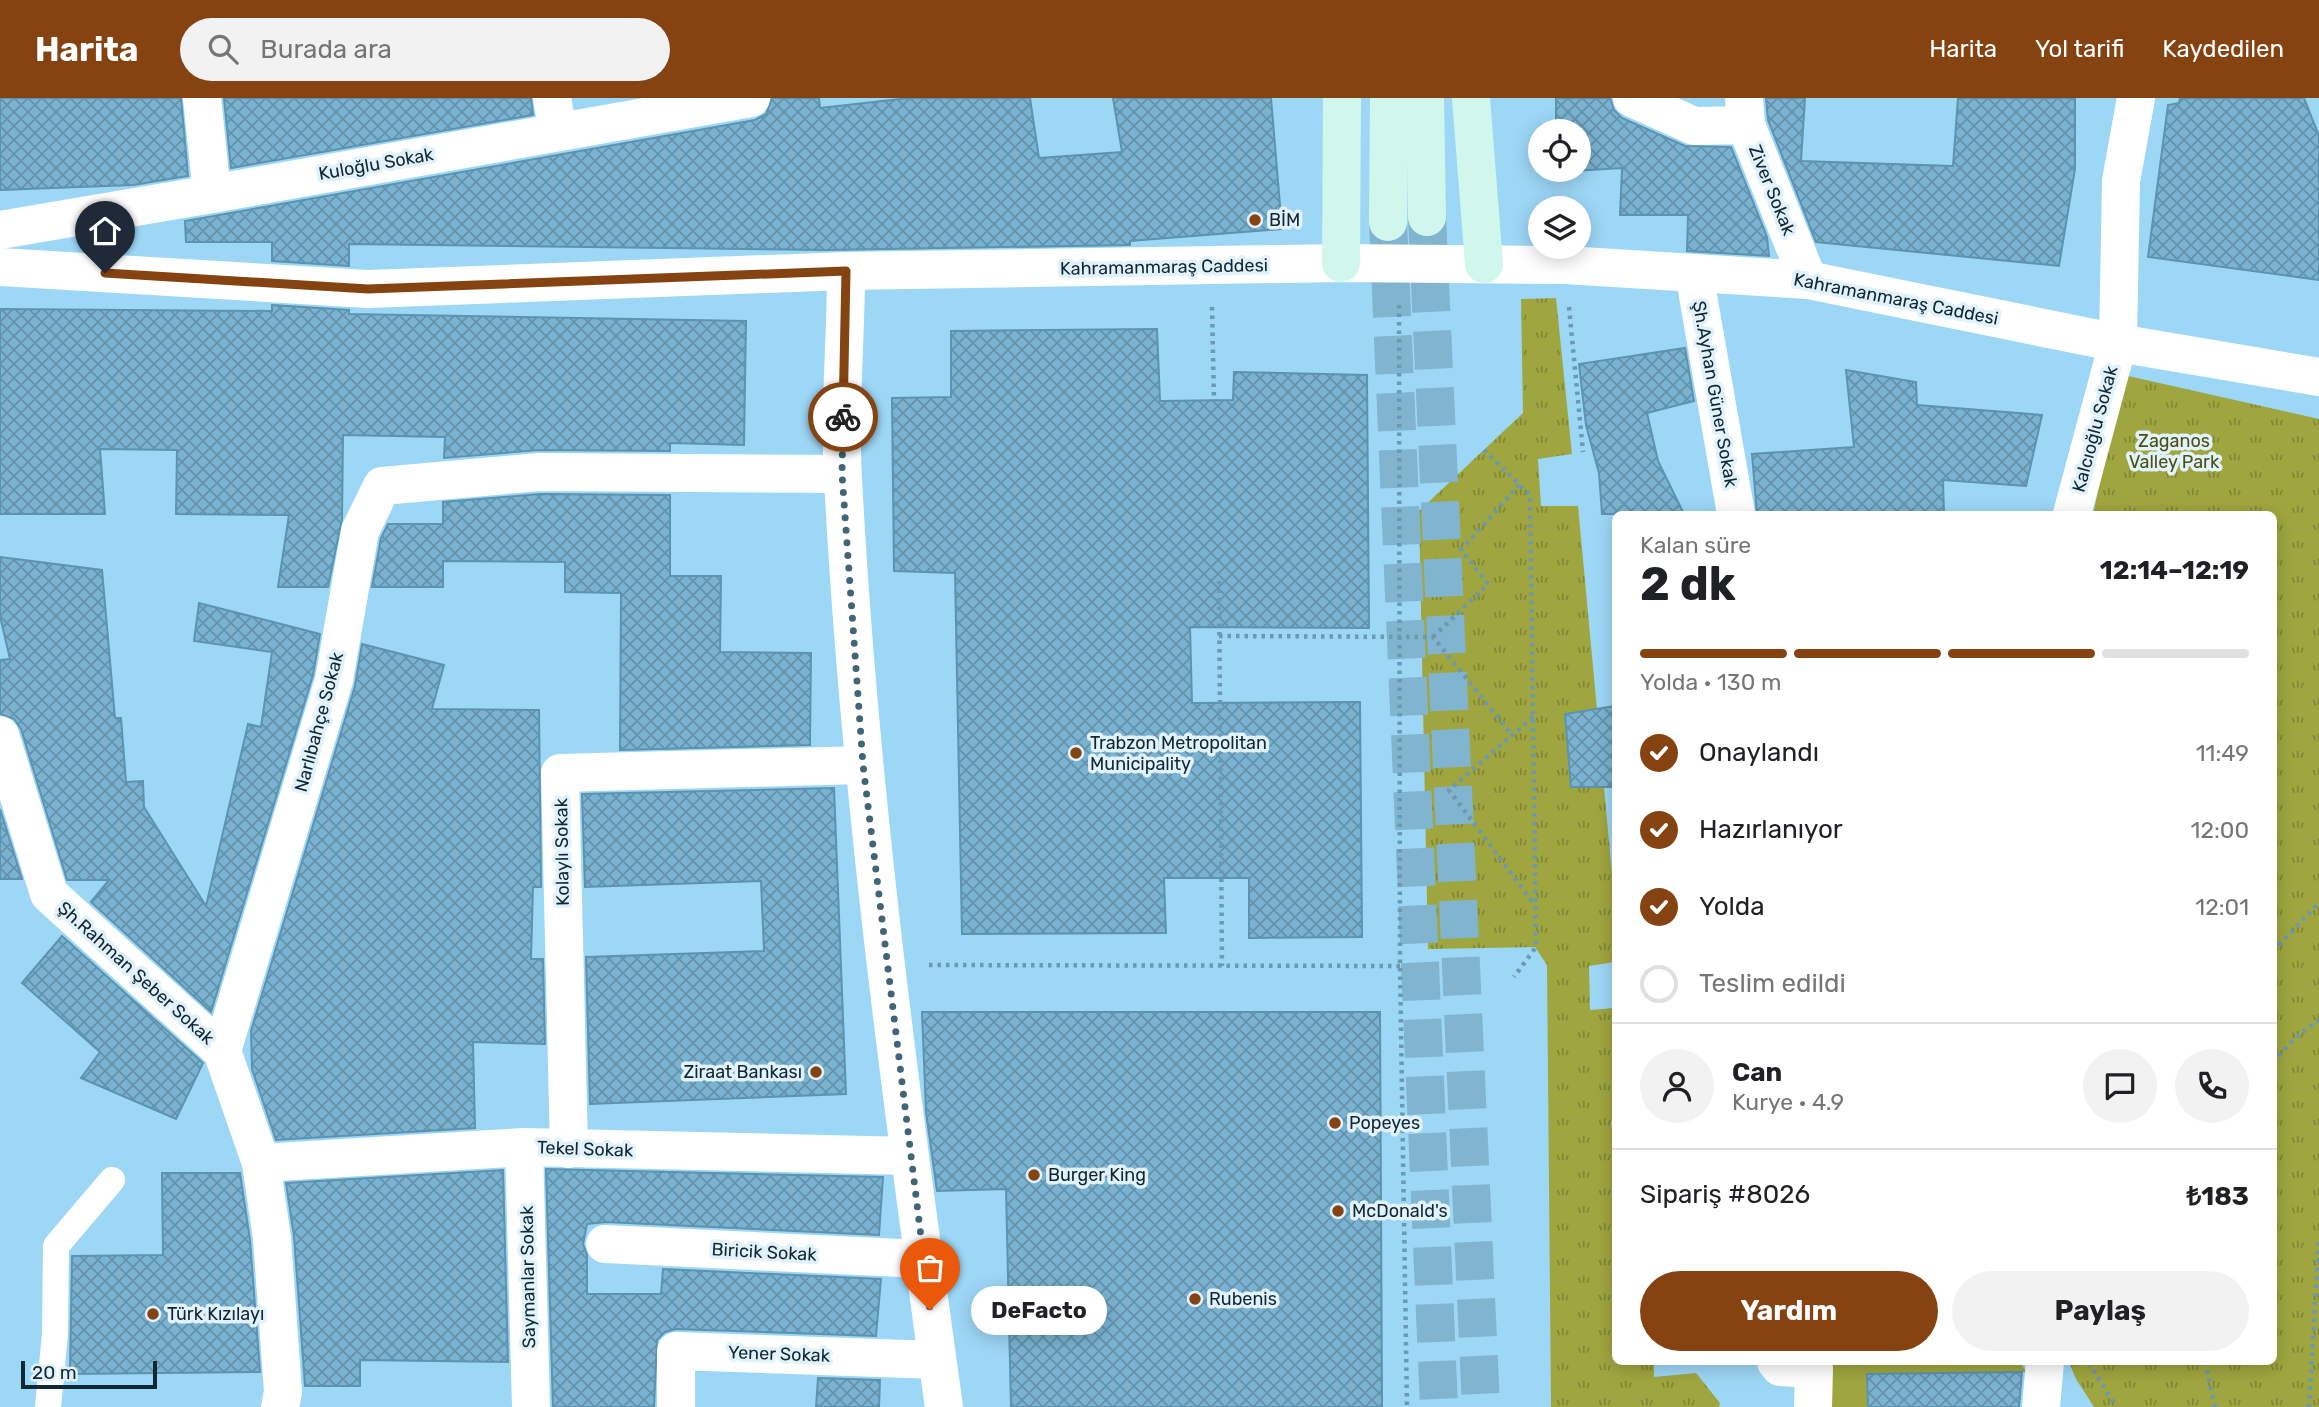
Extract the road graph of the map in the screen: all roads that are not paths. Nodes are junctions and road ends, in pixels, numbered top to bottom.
1 (202, 98) edge
2 (751, 98) edge
3 (1342, 98) edge
4 (1389, 98) edge
5 (1425, 98) edge
6 (1471, 98) edge
7 (1632, 98) edge
8 (2137, 98) edge
9 (1745, 112) edge
10 (555, 114) edge
11 (212, 194) junction
12 (1427, 217) tunnel mouth
13 (1388, 222) tunnel mouth
14 (0, 230) edge
15 (1341, 263) junction
16 (1484, 264) junction
17 (0, 267) edge
18 (846, 271) junction
19 (1695, 273) junction
20 (1808, 280) junction
21 (2118, 343) junction
22 (2319, 377) edge
23 (842, 474) junction
24 (1735, 511) edge
25 (2073, 511) edge
26 (0, 735) edge
27 (863, 765) junction
28 (222, 1051) junction
29 (524, 1147) junction
30 (569, 1149) junction
31 (909, 1156) junction
32 (261, 1163) junction
33 (112, 1180) dead end
34 (605, 1244) dead end
35 (923, 1259) junction
36 (937, 1360) junction
37 (1778, 1365) edge
38 (2045, 1365) edge
39 (48, 1407) edge
40 (280, 1407) edge
41 (531, 1407) edge
42 (677, 1407) edge
43 (944, 1407) edge
44 (1813, 1407) edge
45 (2041, 1407) edge

1 - 11 street
2 - 10 street, Kuloğlu Sokak
3 - 15 main road
4 - 13 main road
5 - 12 main road
6 - 16 main road
7 - 9 street
8 - 21 street, Kalcıoğlu Sokak
9 - 20 street, Ziver Sokak
10 - 11 street, Kuloğlu Sokak
11 - 14 street, Kuloğlu Sokak
15 - 16 street, Kahramanmaraş Caddesi
15 - 18 street, Kahramanmaraş Caddesi
16 - 19 street, Kahramanmaraş Caddesi
17 - 18 street, Kahramanmaraş Caddesi
18 - 23 street
19 - 20 street, Kahramanmaraş Caddesi
19 - 24 street, Şh.Ayhan Güner Sokak
20 - 21 street, Kahramanmaraş Caddesi
21 - 22 street, Kahramanmaraş Caddesi
21 - 25 street, Kalcıoğlu Sokak
23 - 27 street
23 - 28 street, Narlıbahçe Sokak
26 - 28 street, Şh.Rahman Şeber Sokak
27 - 30 street, Kolaylı Sokak
27 - 31 street
28 - 32 street
29 - 30 street, Tekel Sokak
29 - 32 street, Tekel Sokak
29 - 41 street, Saymanlar Sokak
30 - 31 street, Tekel Sokak
31 - 35 street
32 - 40 street
33 - 39 lane
34 - 35 street, Biricik Sokak
35 - 36 street
36 - 42 street, Yener Sokak
36 - 43 street
37 - 44 street
38 - 45 street

